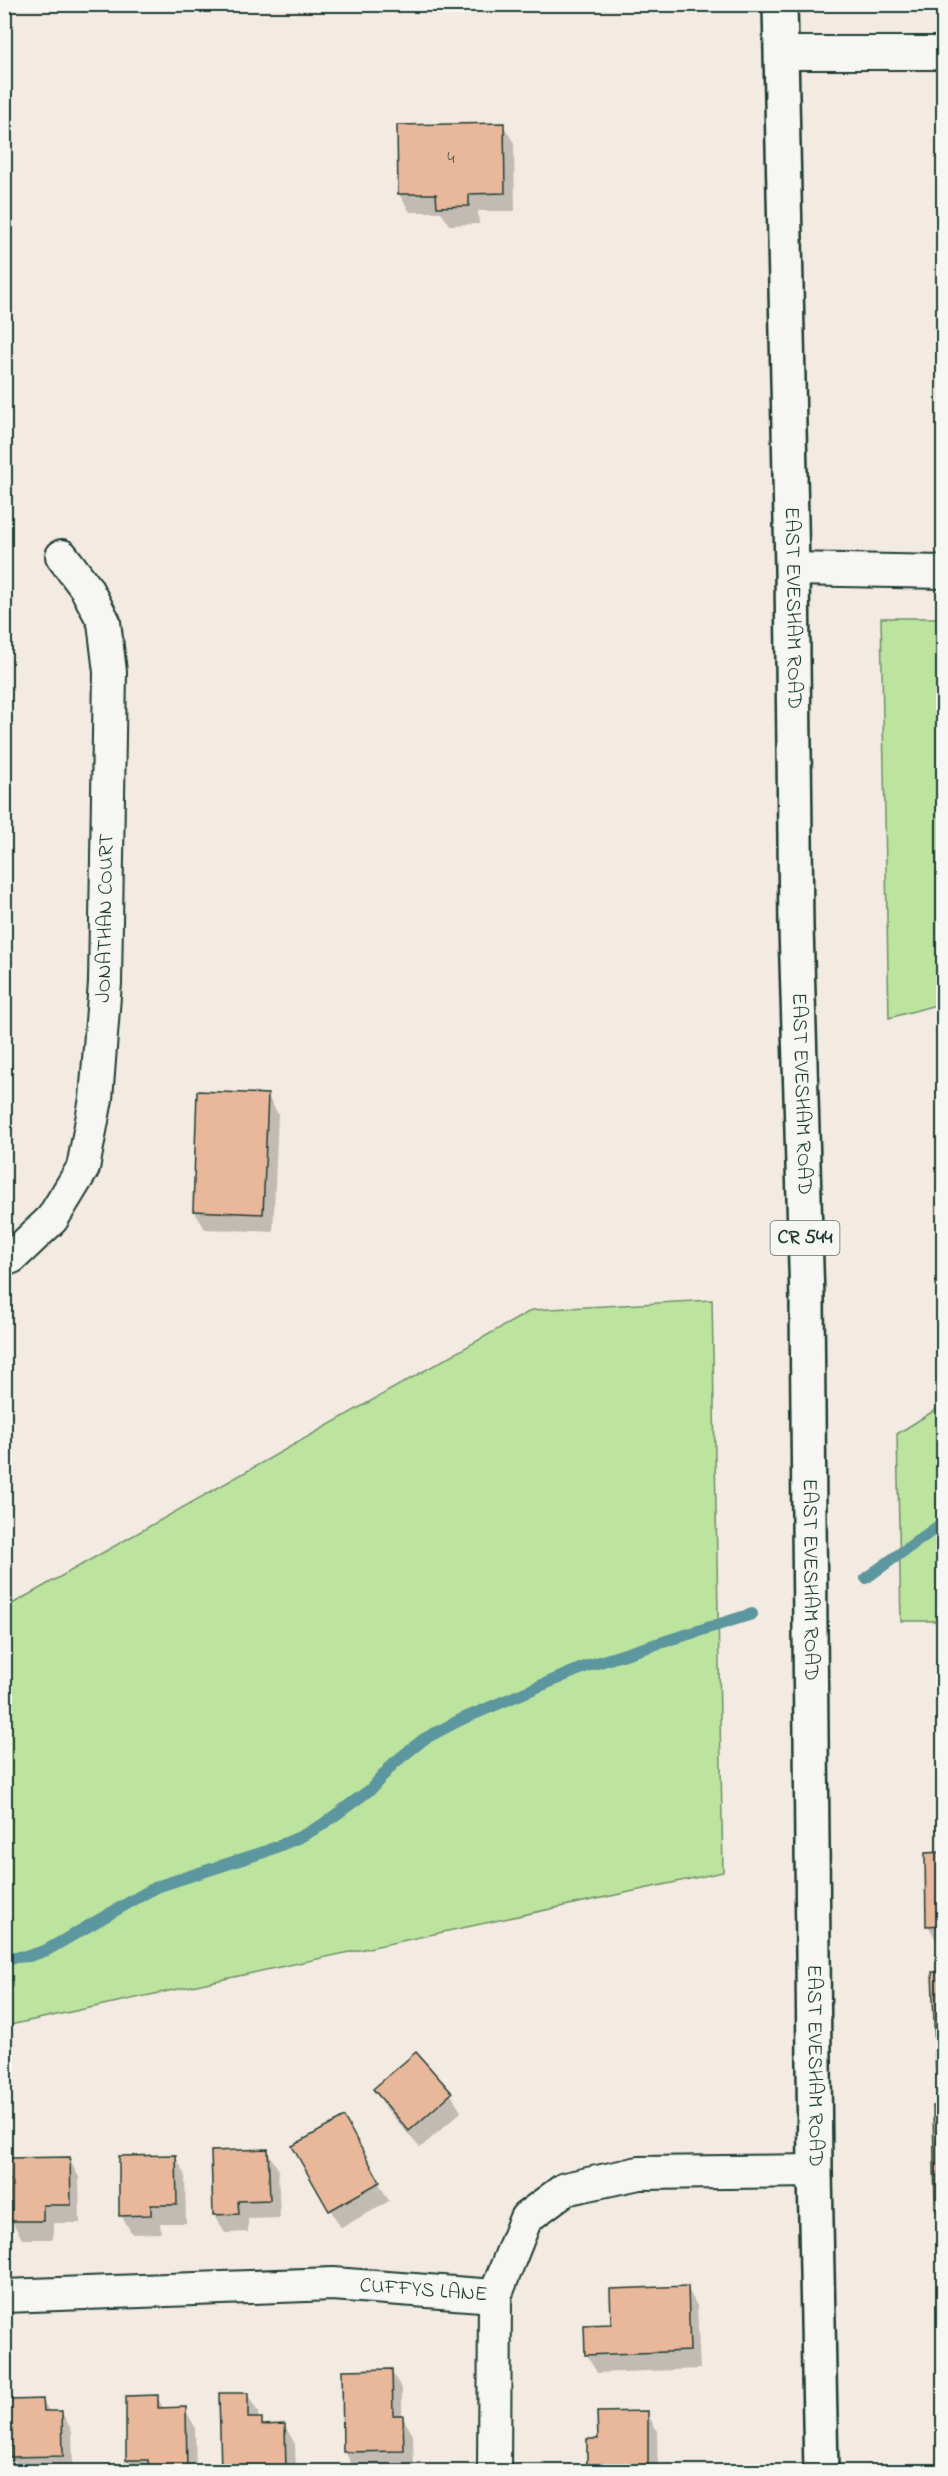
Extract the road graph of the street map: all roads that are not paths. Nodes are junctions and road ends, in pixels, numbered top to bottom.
1 (780, 4) edge
2 (781, 52) junction
3 (944, 53) edge
4 (62, 556) dead end
5 (792, 569) junction
6 (944, 573) edge
7 (4, 1260) edge
8 (815, 2171) junction
9 (4, 2296) edge
10 (495, 2296) junction
11 (494, 2472) edge
12 (821, 2472) edge

1 - 2 main road, EAST EVESHAM ROAD / CR 544
2 - 3 street
2 - 5 main road, EAST EVESHAM ROAD / CR 544
4 - 7 street, JONATHAN COURT
5 - 6 street
5 - 8 main road, EAST EVESHAM ROAD / CR 544
8 - 10 street, CUFFYS LANE
8 - 12 main road, EAST EVESHAM ROAD / CR 544
9 - 10 street, CUFFYS LANE
10 - 11 street

